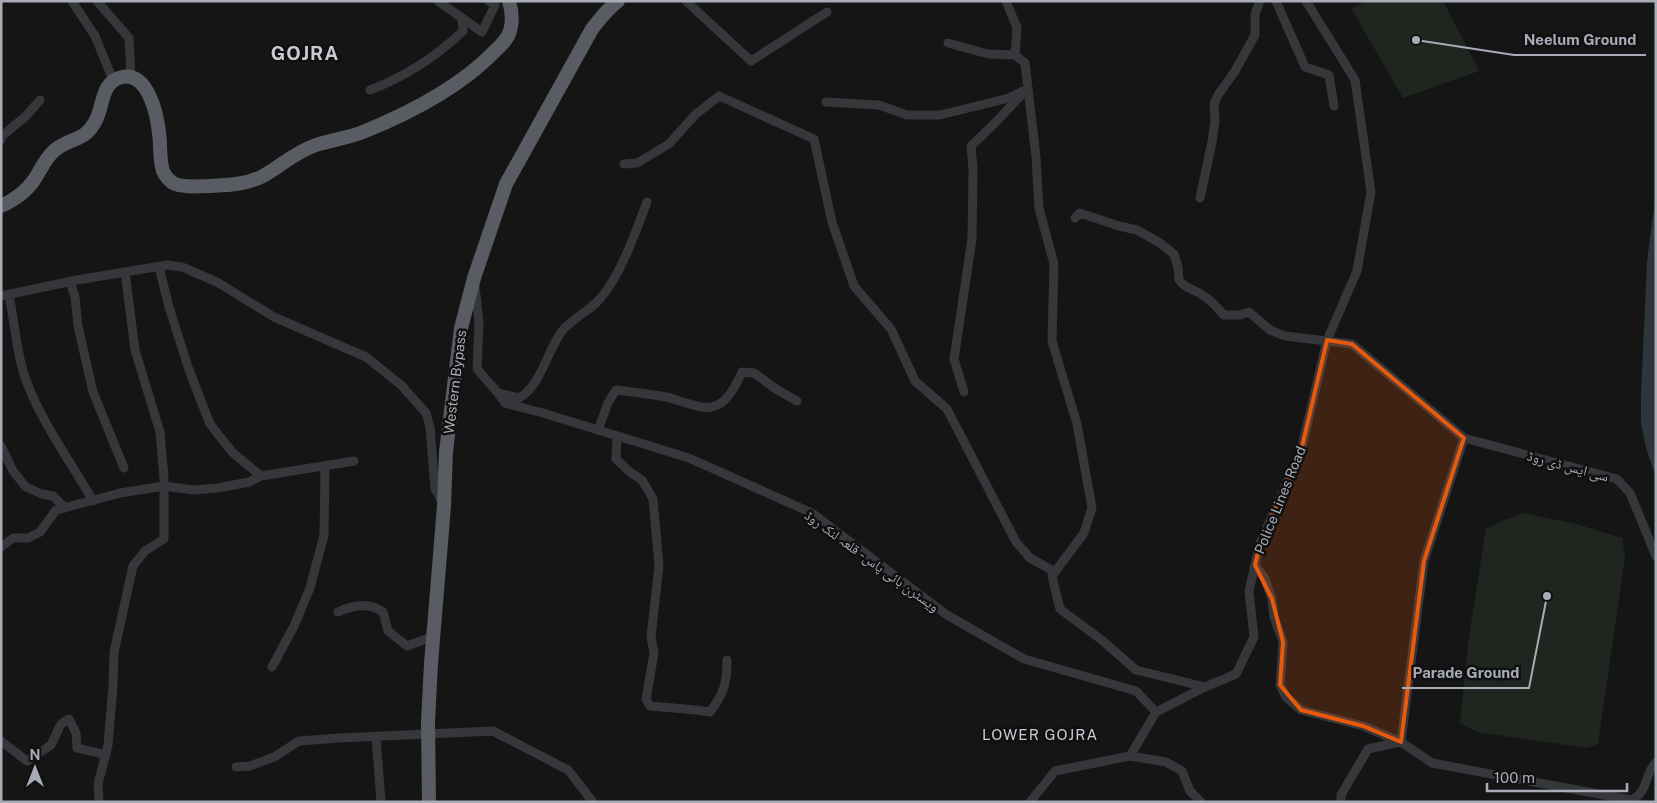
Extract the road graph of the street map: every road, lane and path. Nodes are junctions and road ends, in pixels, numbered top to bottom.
1 (72, 1) edge
2 (97, 1) edge
3 (438, 1) edge
4 (489, 1) edge
5 (509, 1) edge
6 (618, 1) edge
7 (686, 1) edge
8 (1006, 1) edge
9 (1260, 1) edge
10 (1276, 1) edge
11 (1306, 1) edge
12 (827, 12) dead end
13 (462, 19) junction
14 (948, 43) dead end
15 (1014, 55) junction
16 (130, 77) junction
17 (113, 80) junction
18 (1028, 88) junction
19 (370, 90) dead end
20 (40, 100) dead end
21 (826, 102) dead end
22 (1334, 106) dead end
23 (1, 140) edge
24 (624, 164) dead end
25 (1200, 198) dead end
26 (647, 202) dead end
27 (1, 206) edge
28 (1075, 218) dead end
29 (159, 267) junction
30 (125, 272) junction
31 (474, 278) junction
32 (70, 281) junction
33 (5, 295) edge
34 (1327, 340) junction
35 (964, 392) dead end
36 (498, 393) junction
37 (797, 401) dead end
38 (598, 430) junction
39 (616, 436) junction
40 (1464, 438) junction
41 (1, 446) edge
42 (354, 461) dead end
43 (325, 466) junction
44 (124, 468) dead end
45 (261, 476) junction
46 (164, 486) junction
47 (93, 500) junction
48 (444, 506) junction
49 (65, 508) junction
50 (1, 546) edge
51 (1656, 556) edge
52 (1255, 565) junction
53 (1055, 572) junction
54 (338, 612) dead end
55 (434, 636) junction
56 (727, 660) dead end
57 (272, 667) dead end
58 (1205, 687) junction
59 (1156, 712) junction
60 (428, 734) junction
61 (376, 737) junction
62 (1, 741) edge
63 (1401, 742) junction
64 (106, 755) junction
65 (1130, 756) junction
66 (1656, 762) edge
67 (236, 767) dead end
68 (1341, 798) edge
69 (1631, 801) edge
70 (99, 802) edge
71 (380, 802) edge
72 (429, 802) edge
73 (593, 802) edge
74 (1030, 802) edge
75 (1202, 802) edge
76 (1349, 802) edge

1 - 17 street
2 - 16 street
3 - 13 street
4 - 13 street
5 - 16 highway
6 - 31 highway, Western Bypass
7 - 12 street
8 - 15 street
9 - 25 street
10 - 22 street
11 - 34 street, Police Lines Road
13 - 19 street
14 - 15 street
15 - 18 street
16 - 17 highway
17 - 27 highway
18 - 21 street
18 - 35 street
18 - 53 street
20 - 23 street
24 - 53 street
26 - 36 street
28 - 34 street
29 - 30 street
29 - 45 street
29 - 48 street
30 - 32 street
30 - 46 street
31 - 36 street, ویسٹرن بائی پاس - قلعہ لنک روڈ
31 - 48 highway, Western Bypass
32 - 33 street
32 - 44 street
33 - 47 street
34 - 40 street
34 - 52 street, Police Lines Road
36 - 38 street, ویسٹرن بائی پاس - قلعہ لنک روڈ
37 - 38 street
38 - 39 street, ویسٹرن بائی پاس - قلعہ لنک روڈ
39 - 56 street
39 - 59 street, ویسٹرن بائی پاس - قلعہ لنک روڈ
40 - 51 street, سی ایس ڈی روڈ
40 - 63 street
41 - 49 street
42 - 43 street
43 - 45 street
43 - 57 street
45 - 46 street
46 - 47 street
46 - 64 street
47 - 49 street
48 - 55 highway, Western Bypass
49 - 50 street
52 - 58 street, Police Lines Road
52 - 63 street
53 - 58 street
54 - 55 street
55 - 60 highway, Western Bypass
58 - 59 street, Police Lines Road
59 - 65 street
60 - 61 street
60 - 72 highway, Western Bypass
60 - 73 street
61 - 67 street
61 - 71 street
62 - 64 street
63 - 68 street
63 - 69 street
64 - 70 street
65 - 74 street
65 - 75 street
66 - 69 street
68 - 76 street

